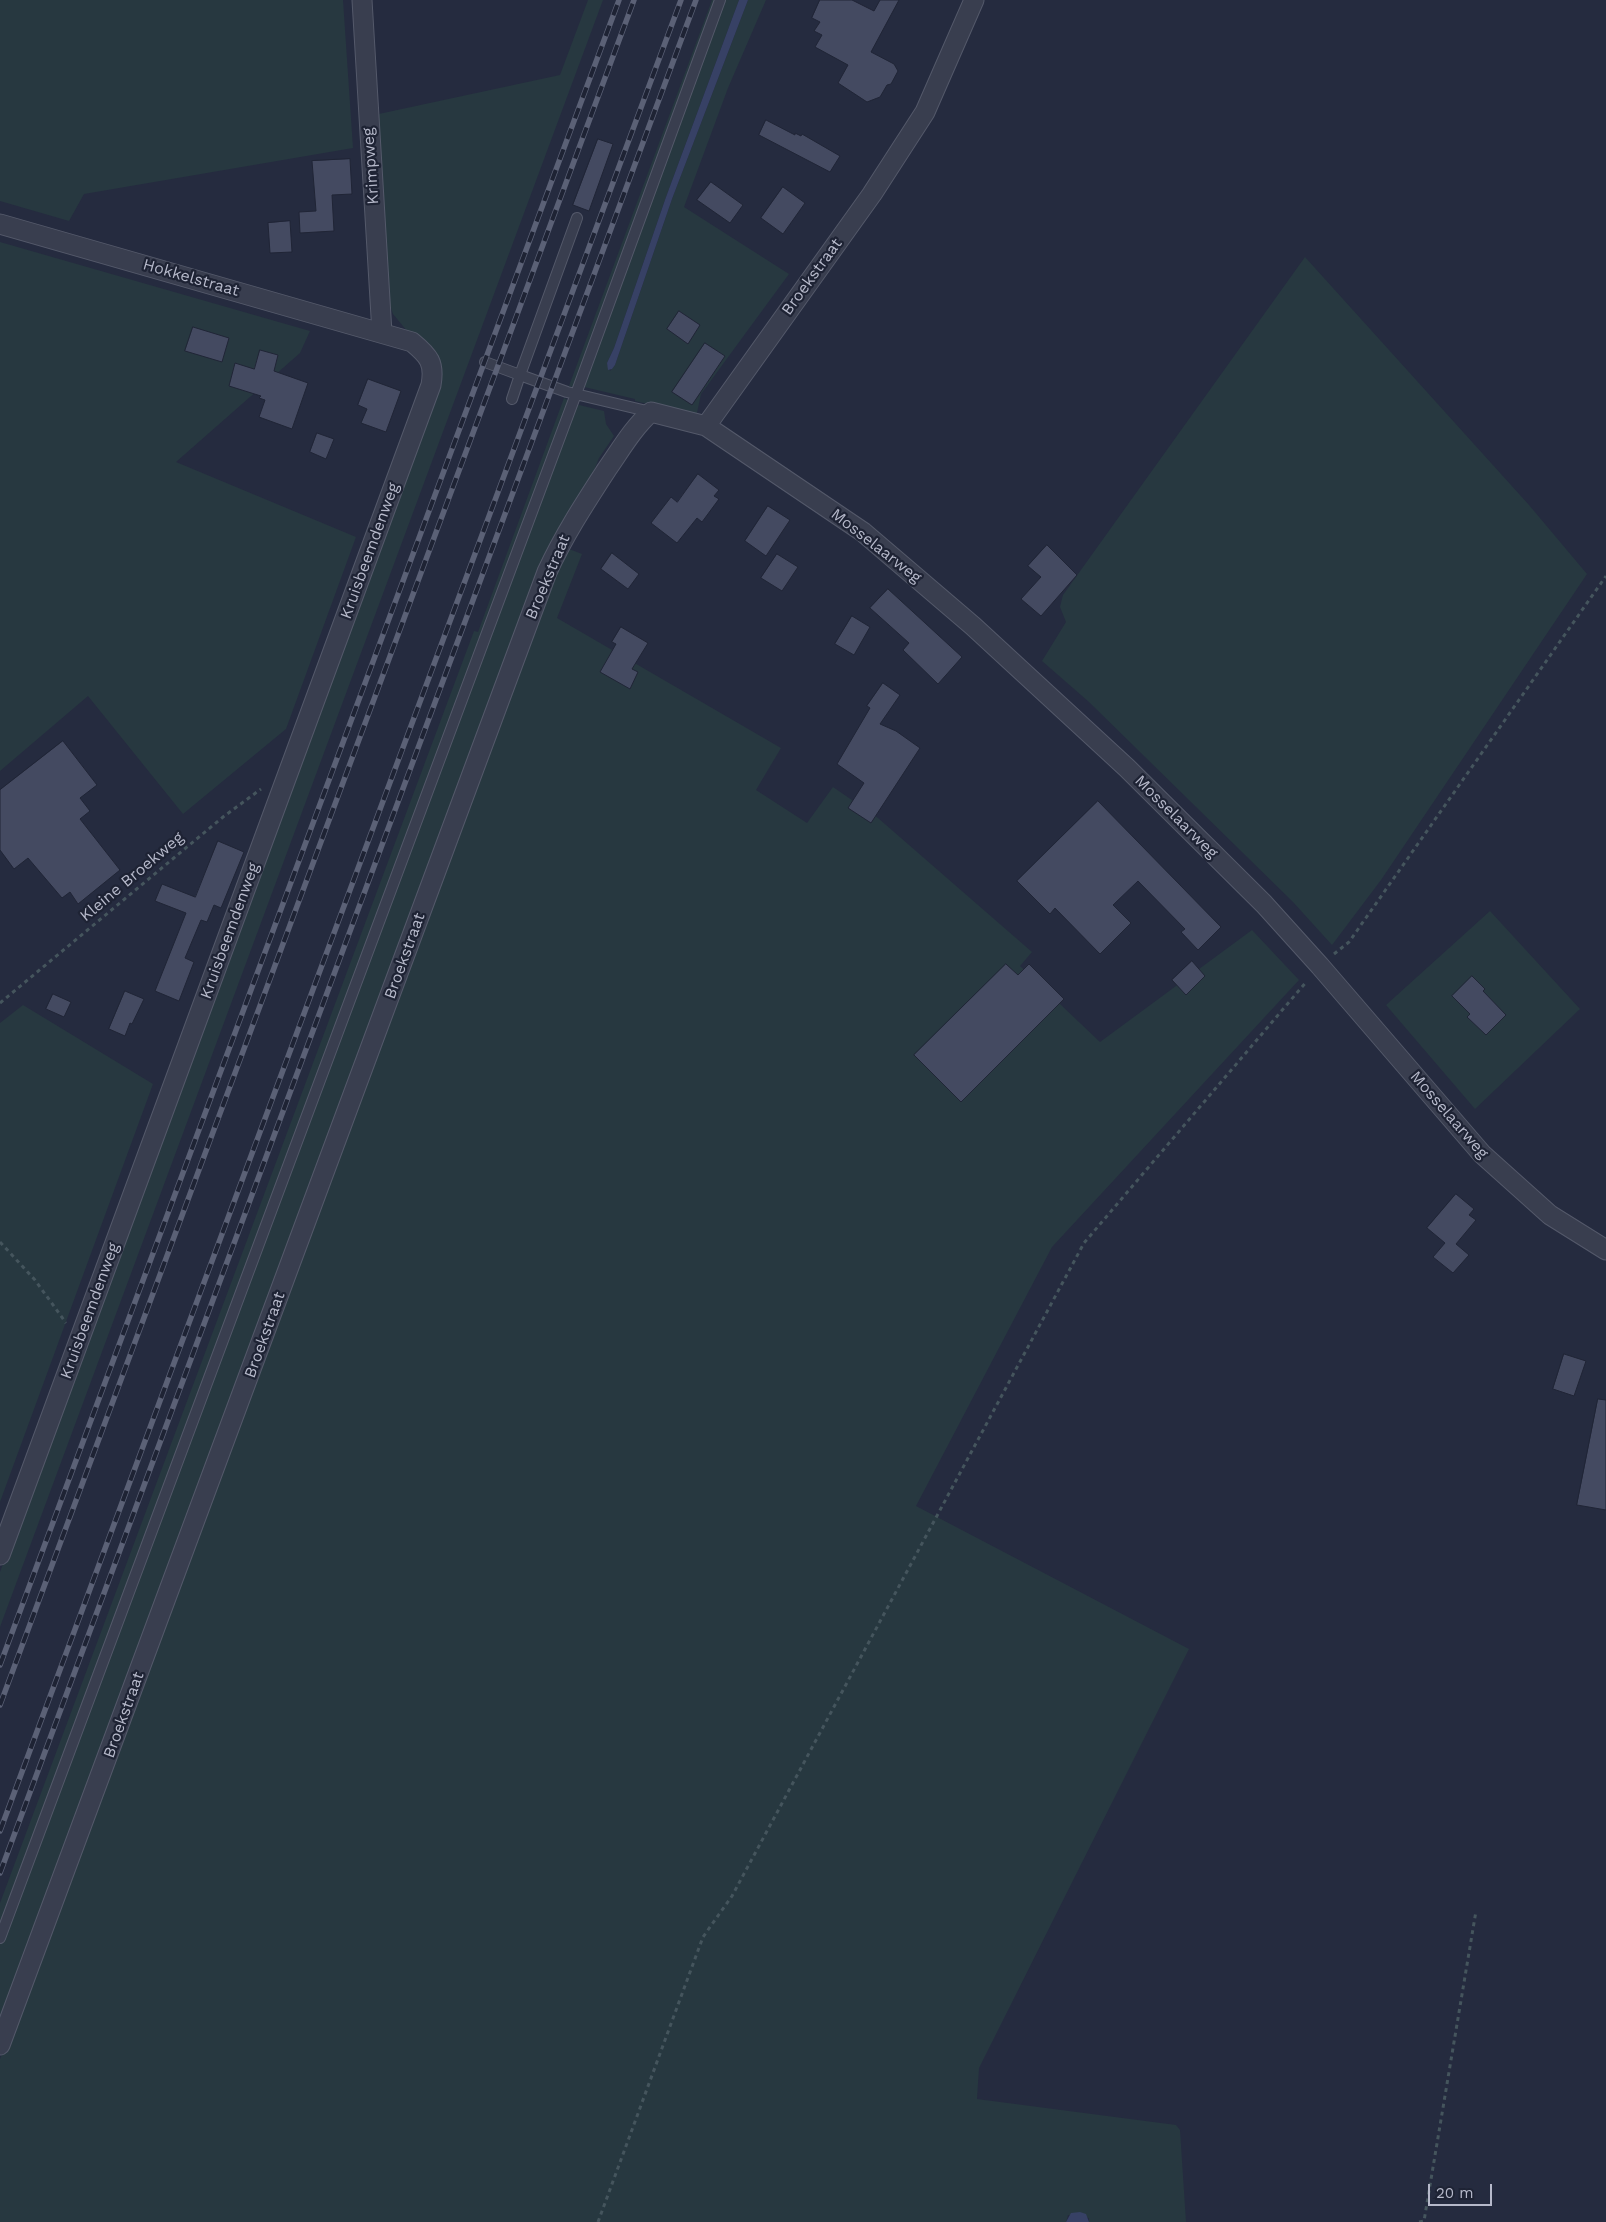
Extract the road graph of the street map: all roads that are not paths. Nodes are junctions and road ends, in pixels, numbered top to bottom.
1 (362, 0) edge
2 (720, 0) edge
3 (974, 0) edge
4 (577, 218) dead end
5 (0, 224) edge
6 (382, 332) junction
7 (485, 362) dead end
8 (520, 375) junction
9 (576, 394) junction
10 (512, 399) dead end
11 (651, 412) junction
12 (706, 426) junction
13 (1606, 1250) edge
14 (0, 1555) edge
15 (0, 1938) edge
16 (0, 2045) edge

1 - 6 street, Krimpweg
2 - 9 lane
3 - 12 street, Broekstraat
4 - 8 lane
5 - 6 street, Hokkelstraat
6 - 14 street, Kruisbeemdenweg
7 - 8 lane
8 - 9 lane
8 - 10 lane
9 - 11 lane
9 - 15 lane
11 - 12 street
11 - 16 street, Broekstraat
12 - 13 street, Mosselaarweg

